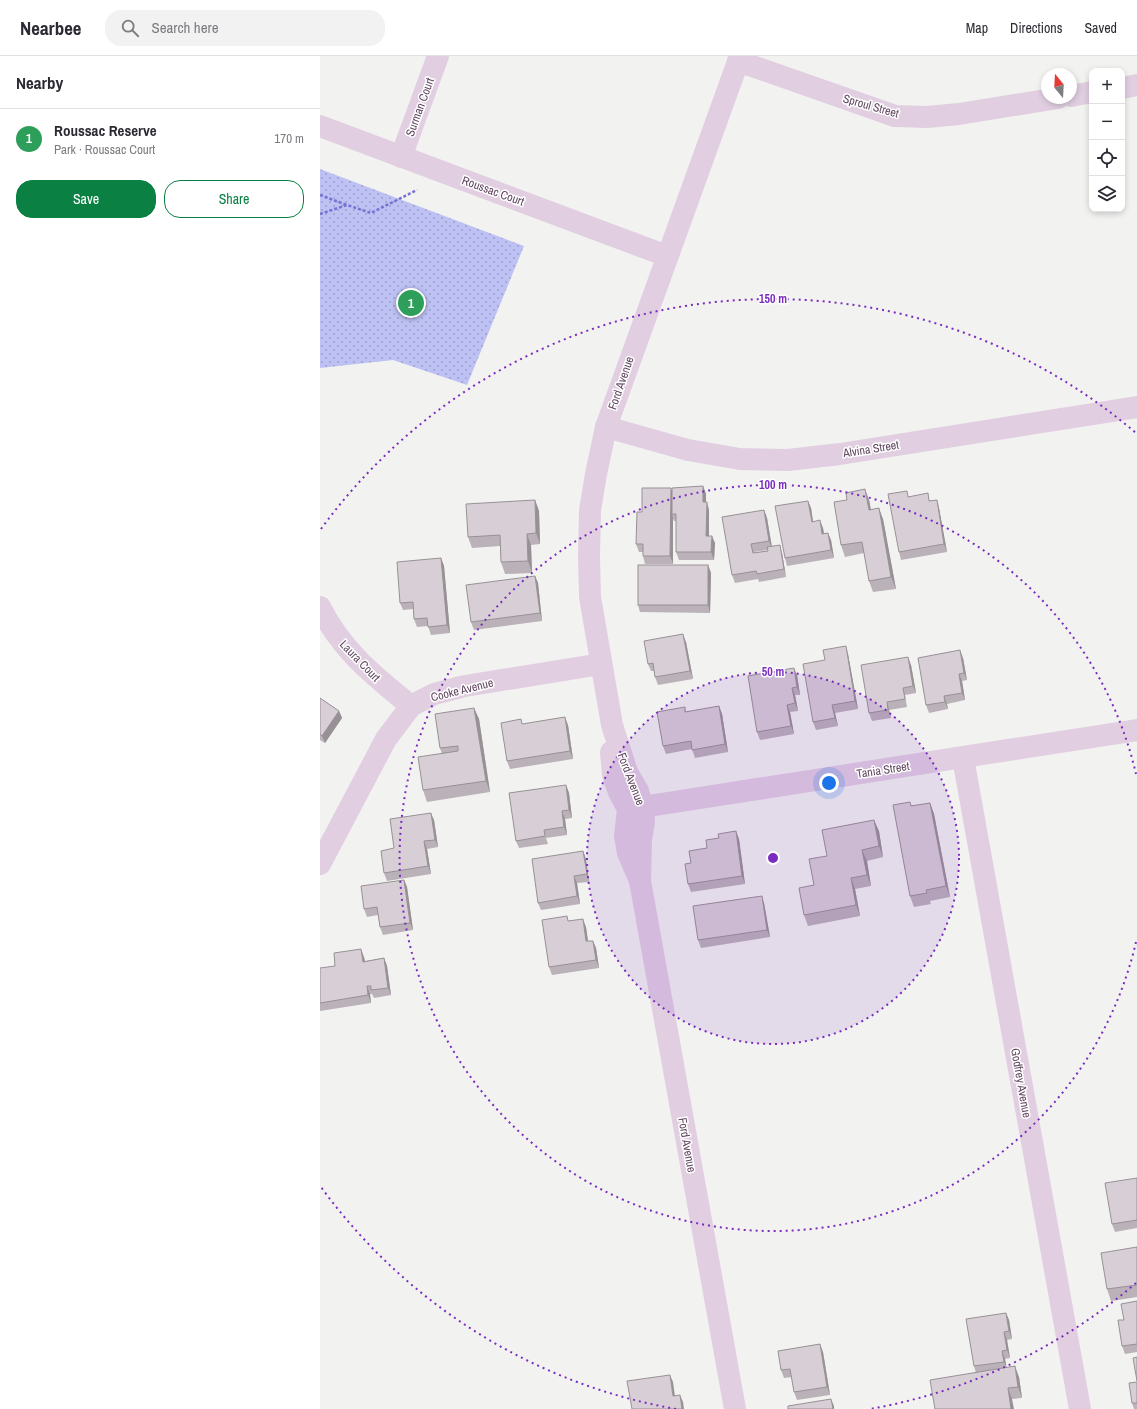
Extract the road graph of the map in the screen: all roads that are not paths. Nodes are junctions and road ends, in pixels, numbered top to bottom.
1 (438, 56) edge
2 (739, 58) edge
3 (1137, 85) edge
4 (1125, 87) edge
5 (1089, 93) edge
6 (1077, 95) edge
7 (1041, 101) edge
8 (320, 126) edge
9 (401, 157) junction
10 (667, 256) junction
11 (1137, 407) edge
12 (606, 427) junction
13 (320, 607) edge
14 (601, 664) junction
15 (410, 706) junction
16 (1137, 730) edge
17 (963, 758) junction
18 (636, 808) junction
19 (320, 864) edge
20 (735, 1409) edge
21 (1080, 1409) edge

1 - 9 street, Surman Court
2 - 7 street, Sproul Street
2 - 10 street, Ford Avenue
3 - 4 street
5 - 6 street
8 - 9 street, Roussac Court
9 - 10 street, Roussac Court
10 - 12 street, Ford Avenue
11 - 12 street, Alvina Street
12 - 14 street, Ford Avenue
13 - 15 street, Laura Court
14 - 15 street, Cooke Avenue
14 - 18 street, Ford Avenue
15 - 19 street, Cooke Avenue
16 - 17 street, Tania Street
17 - 18 street, Tania Street
17 - 21 street, Godfrey Avenue
18 - 20 street, Ford Avenue

